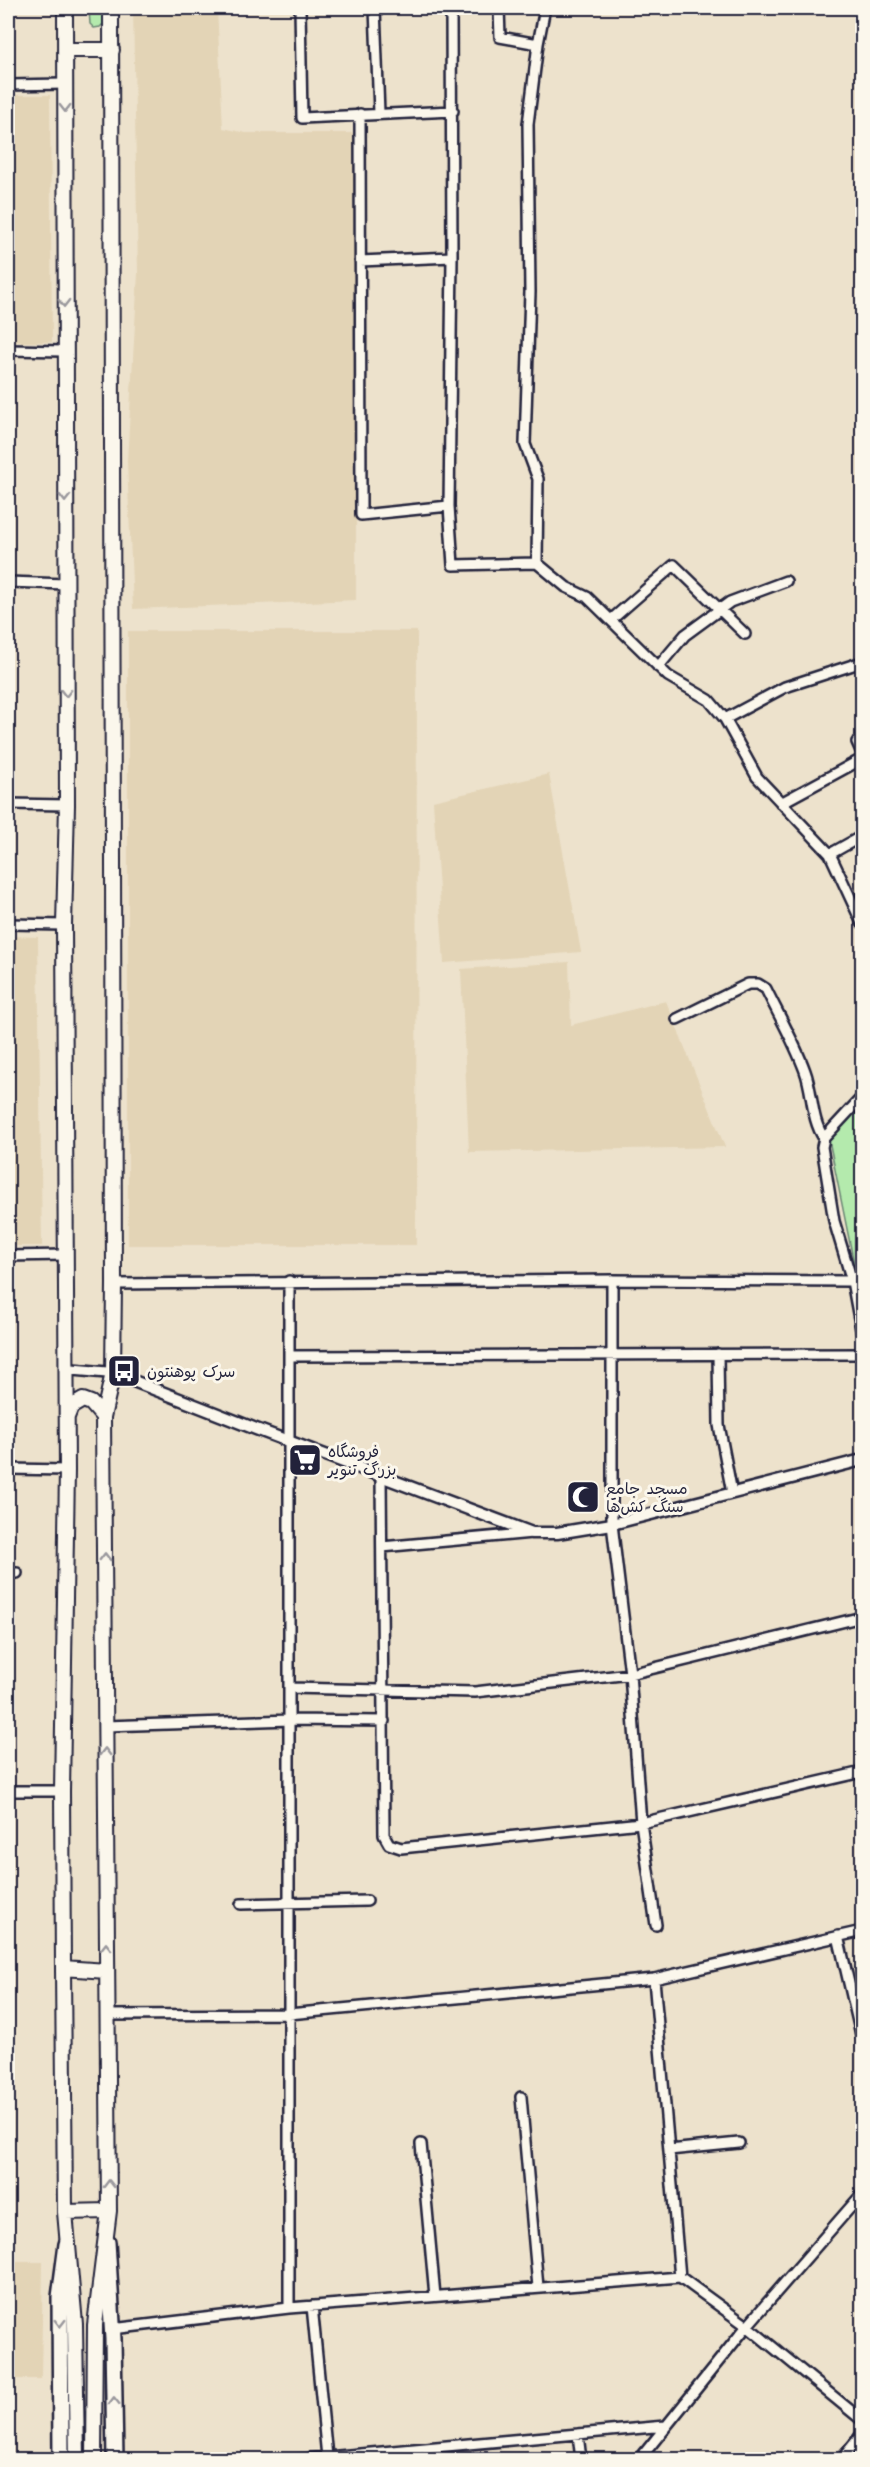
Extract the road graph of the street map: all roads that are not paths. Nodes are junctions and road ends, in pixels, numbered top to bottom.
1 (65, 8) edge
2 (111, 8) edge
3 (300, 8) edge
4 (375, 8) edge
5 (451, 8) edge
6 (499, 8) edge
7 (545, 8) edge
8 (538, 44) junction
9 (65, 50) junction
10 (112, 51) junction
11 (65, 84) junction
12 (8, 85) edge
13 (453, 111) junction
14 (380, 113) junction
15 (360, 114) junction
16 (452, 257) junction
17 (360, 261) junction
18 (8, 350) edge
19 (64, 351) junction
20 (450, 506) junction
21 (537, 563) junction
22 (786, 581) dead end
23 (8, 582) edge
24 (66, 584) junction
25 (718, 610) junction
26 (611, 620) junction
27 (745, 634) dead end
28 (862, 662) edge
29 (658, 667) junction
30 (725, 719) junction
31 (857, 742) dead end
32 (862, 753) edge
33 (862, 759) edge
34 (781, 803) junction
35 (8, 804) edge
36 (67, 805) junction
37 (862, 836) edge
38 (830, 854) junction
39 (861, 916) edge
40 (8, 924) edge
41 (64, 925) junction
42 (677, 1020) dead end
43 (862, 1097) edge
44 (824, 1138) junction
45 (65, 1255) junction
46 (8, 1256) edge
47 (612, 1280) junction
48 (289, 1281) junction
49 (852, 1281) junction
50 (114, 1284) junction
51 (862, 1335) edge
52 (718, 1354) junction
53 (862, 1354) edge
54 (290, 1356) junction
55 (612, 1356) junction
56 (66, 1369) junction
57 (113, 1373) junction
58 (67, 1417) junction
59 (103, 1417) junction
60 (290, 1441) junction
61 (862, 1460) edge
62 (8, 1469) edge
63 (67, 1470) junction
64 (381, 1477) junction
65 (732, 1493) junction
66 (612, 1524) junction
67 (532, 1533) junction
68 (382, 1547) junction
69 (862, 1617) edge
70 (630, 1674) junction
71 (289, 1688) junction
72 (383, 1689) junction
73 (290, 1720) junction
74 (384, 1721) junction
75 (105, 1726) junction
76 (862, 1772) edge
77 (8, 1791) edge
78 (62, 1791) junction
79 (641, 1823) junction
80 (367, 1901) dead end
81 (289, 1903) junction
82 (241, 1904) dead end
83 (656, 1925) dead end
84 (862, 1931) edge
85 (838, 1936) junction
86 (63, 1968) junction
87 (107, 1971) junction
88 (654, 1979) junction
89 (290, 2014) junction
90 (107, 2015) junction
91 (862, 2039) edge
92 (521, 2097) dead end
93 (739, 2143) dead end
94 (421, 2144) dead end
95 (669, 2150) junction
96 (862, 2194) edge
97 (109, 2211) junction
98 (65, 2212) junction
99 (107, 2242) junction
100 (66, 2244) junction
101 (680, 2277) junction
102 (538, 2287) junction
103 (435, 2296) junction
104 (312, 2306) junction
105 (289, 2308) junction
106 (747, 2326) junction
107 (112, 2329) junction
108 (862, 2420) edge
109 (665, 2426) junction
110 (578, 2434) junction
111 (862, 2434) edge
112 (327, 2457) junction
113 (61, 2460) edge
114 (77, 2460) edge
115 (94, 2460) edge
116 (115, 2460) edge
117 (295, 2460) edge
118 (581, 2460) edge
119 (639, 2460) edge
120 (841, 2460) edge

1 - 9 main road
2 - 10 main road
3 - 15 street
4 - 14 street
5 - 13 street
6 - 8 street
7 - 8 street
8 - 21 street
9 - 10 main road
9 - 11 main road
10 - 50 main road
11 - 12 street
11 -> 19 main road
13 - 14 street
13 - 16 street
14 - 15 street
15 - 17 street
16 - 17 street
16 - 20 street
17 - 20 street
18 - 19 street
19 -> 24 main road
20 - 21 street
21 - 26 street
22 - 25 street
23 - 24 street
24 -> 36 main road
25 - 26 street
25 - 27 street
25 - 29 street
26 - 29 street
28 - 30 street
29 - 30 street
30 - 34 street
31 - 32 street
33 - 34 street
34 - 38 street
35 - 36 street
36 - 41 main road
37 - 38 street
38 - 39 street
40 - 41 street
41 - 45 main road
42 - 44 street
43 - 44 street
44 - 49 street
45 - 46 street
45 - 56 main road
47 - 48 street
47 - 49 street
47 - 55 street
48 - 50 street
48 - 54 street
49 - 51 street
50 - 57 main road
52 - 53 street
52 - 55 street
52 - 65 street
54 - 55 street
54 - 60 street
55 - 66 street
56 - 57 street
56 - 58 main road
57 - 59 main road
57 - 60 street
58 - 59 main road
58 - 63 main road
75 -> 59 main road
60 - 64 street
60 - 71 street
61 - 65 street
62 - 63 street
63 - 78 main road
64 - 67 street
64 - 68 street
65 - 66 street
66 - 67 street
66 - 70 street
67 - 68 street
68 - 72 street
69 - 70 street
70 - 72 street
70 - 79 street
71 - 72 street
71 - 73 street
72 - 74 street
73 - 74 street
73 - 75 street
73 - 81 street
74 - 79 street
87 -> 75 main road
76 - 79 street
77 - 78 street
78 - 86 main road
79 - 83 street
80 - 81 street
81 - 82 street
81 - 89 street
84 - 85 street
85 - 88 street
85 - 91 street
86 - 87 main road
86 - 98 main road
87 - 90 main road
88 - 89 street
88 - 95 street
89 - 90 street
89 - 105 street
97 -> 90 main road
92 - 102 street
93 - 95 street
94 - 103 street
95 - 101 street
96 - 106 street
97 - 98 main road
97 - 99 main road
98 - 100 main road
99 - 107 highway
99 - 115 main road
100 -> 113 highway
100 - 114 main road
101 - 102 street
101 - 106 street
102 - 103 street
103 - 104 street
104 - 105 street
104 - 112 street
105 - 107 street
106 - 108 street
106 - 109 street
116 -> 107 highway
109 - 110 street
109 - 119 street
110 - 112 street
110 - 118 street
111 - 120 street
112 - 117 street

